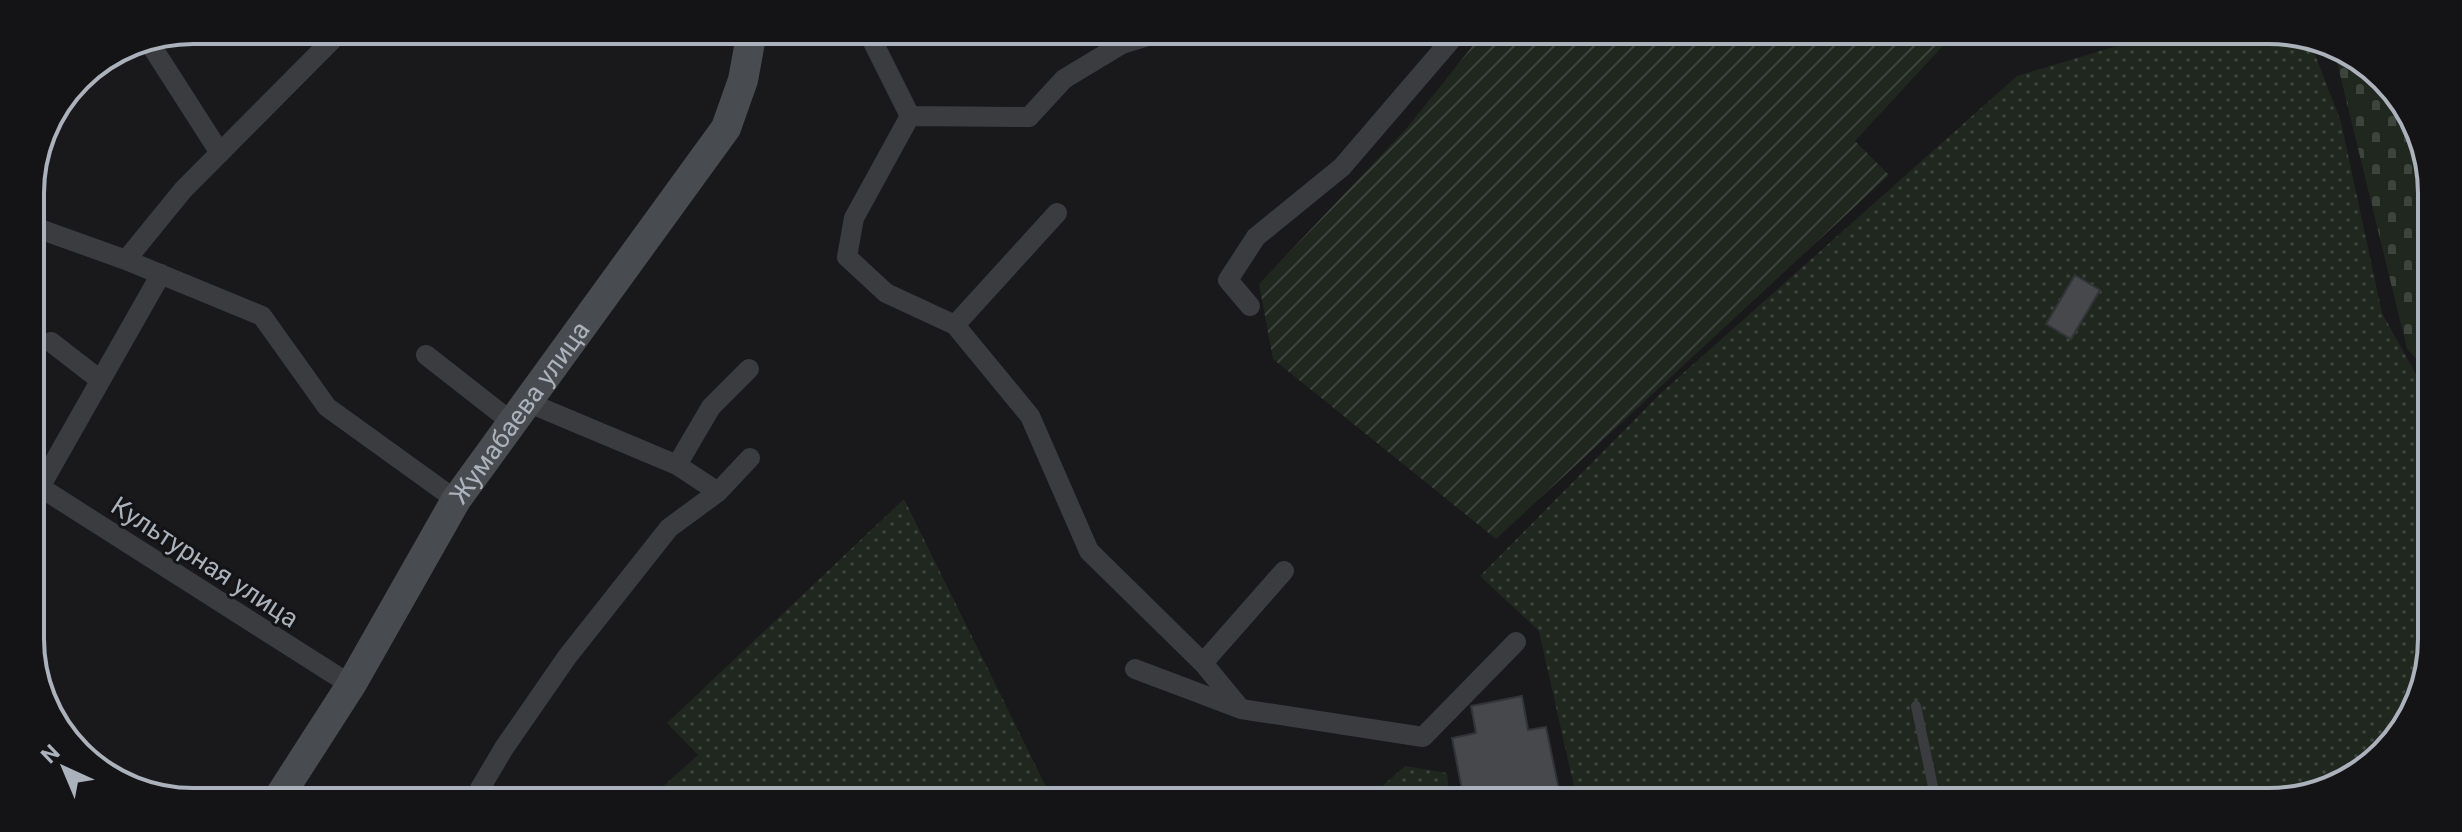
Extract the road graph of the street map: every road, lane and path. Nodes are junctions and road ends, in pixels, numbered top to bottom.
1 (328, 44) edge
2 (750, 44) edge
3 (874, 44) edge
4 (1122, 44) edge
5 (1448, 44) edge
6 (154, 50) edge
7 (910, 116) junction
8 (220, 153) junction
9 (1057, 213) dead end
10 (44, 231) edge
11 (126, 260) junction
12 (161, 274) junction
13 (1250, 306) dead end
14 (955, 325) junction
15 (51, 342) dead end
16 (426, 355) dead end
17 (749, 369) dead end
18 (100, 380) junction
19 (520, 412) junction
20 (750, 458) dead end
21 (677, 465) junction
22 (44, 471) edge
23 (44, 489) edge
24 (718, 492) junction
25 (456, 500) junction
26 (1284, 571) dead end
27 (1516, 642) dead end
28 (1203, 663) junction
29 (1135, 669) dead end
30 (351, 685) junction
31 (1916, 706) dead end
32 (1241, 709) junction
33 (285, 788) edge
34 (480, 788) edge
35 (1933, 788) edge

1 - 8 street
2 - 19 street, Жумабаева улица
3 - 7 street
4 - 7 street
5 - 13 street
6 - 8 street
7 - 14 street
8 - 11 street
9 - 14 street
10 - 11 street
11 - 12 street
12 - 18 street
12 - 25 street
14 - 28 street
15 - 18 street
16 - 19 street
17 - 21 street
18 - 22 street
19 - 21 street
19 - 25 street, Жумабаева улица
20 - 24 street
21 - 24 street
23 - 30 street, Культурная улица
24 - 34 street
25 - 30 street, Жумабаева улица
26 - 28 street
27 - 32 street
28 - 32 street
29 - 32 street
30 - 33 street, Жумабаева улица
31 - 35 lane

